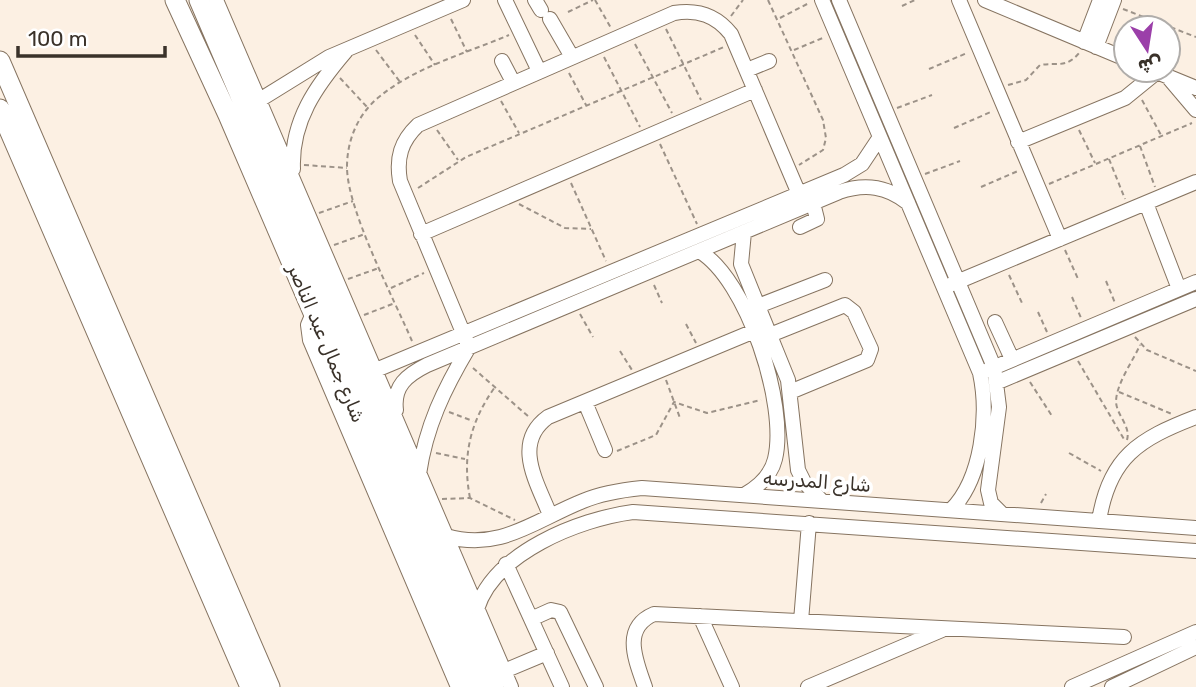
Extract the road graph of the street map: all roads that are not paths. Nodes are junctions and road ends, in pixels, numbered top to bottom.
1 (175, 0) edge
2 (199, 0) edge
3 (216, 0) edge
4 (463, 0) edge
5 (505, 0) edge
6 (822, 0) edge
7 (839, 0) edge
8 (959, 0) edge
9 (985, 0) edge
10 (1109, 2) edge
11 (542, 10) edge
12 (1089, 44) junction
13 (348, 49) junction
14 (1112, 53) edge
15 (232, 55) junction
16 (567, 59) junction
17 (0, 61) edge
18 (502, 61) dead end
19 (769, 61) dead end
20 (747, 70) junction
21 (540, 71) junction
22 (513, 82) junction
23 (1146, 84) edge
24 (1170, 84) edge
25 (755, 90) junction
26 (253, 104) junction
27 (0, 109) edge
28 (1196, 110) edge
29 (880, 137) junction
30 (1018, 142) junction
31 (293, 171) junction
32 (1196, 182) edge
33 (836, 186) junction
34 (799, 194) junction
35 (1153, 200) junction
36 (813, 203) junction
37 (908, 203) junction
38 (294, 222) junction
39 (800, 227) dead end
40 (744, 232) junction
41 (421, 234) junction
42 (1060, 239) junction
43 (699, 251) junction
44 (825, 280) dead end
45 (958, 281) junction
46 (1196, 282) edge
47 (944, 287) junction
48 (1179, 289) junction
49 (90, 295) junction
50 (1196, 299) edge
51 (758, 306) junction
52 (995, 322) dead end
53 (752, 332) junction
54 (463, 333) junction
55 (770, 335) junction
56 (466, 353) junction
57 (1012, 359) junction
58 (994, 367) junction
59 (376, 370) junction
60 (980, 373) junction
61 (998, 382) junction
62 (790, 392) junction
63 (585, 402) junction
64 (398, 422) junction
65 (1189, 422) edge
66 (605, 450) road end
67 (419, 474) junction
68 (744, 495) junction
69 (767, 496) junction
70 (821, 500) junction
71 (950, 510) junction
72 (1001, 513) junction
73 (765, 519) junction
74 (540, 520) junction
75 (1099, 521) junction
76 (809, 523) junction
77 (1196, 528) edge
78 (446, 536) junction
79 (551, 540) junction
80 (405, 544) junction
81 (1196, 551) edge
82 (506, 564) junction
83 (477, 609) junction
84 (700, 616) junction
85 (531, 619) junction
86 (801, 621) junction
87 (945, 629) junction
88 (1196, 632) edge
89 (1124, 637) dead end
90 (1196, 647) edge
91 (547, 653) junction
92 (499, 679) edge
93 (250, 687) edge
94 (270, 687) edge
95 (458, 687) edge
96 (474, 687) edge
97 (511, 687) edge
98 (562, 687) edge
99 (596, 687) edge
100 (645, 687) edge
101 (732, 687) edge
102 (808, 687) edge
103 (1072, 687) edge
104 (1112, 687) edge

1 - 38 main road, شارع جمال عبد الناصر
2 - 15 main road, شارع جمال عبد الناصر
3 - 15 street
4 - 13 street
5 - 21 street
6 - 29 street
7 - 45 street
8 - 30 street
9 - 12 street
10 - 12 street
11 - 16 street
12 - 14 street
13 - 26 street
13 - 31 street
15 - 26 main road, شارع جمال عبد الناصر
16 - 20 street
16 - 21 street
17 - 49 main road
18 - 22 street
19 - 20 street
20 - 25 street
21 - 22 street
22 - 41 street
23 - 30 street
24 - 28 street
25 - 34 street
25 - 41 street
26 - 31 street
26 - 38 main road, شارع جمال عبد الناصر
27 - 49 main road
29 - 33 street
29 - 37 street
30 - 42 street
31 - 38 street
32 - 35 street
33 - 34 street
33 - 36 street
33 - 37 street
34 - 54 street
35 - 42 street
35 - 48 street
36 - 39 street
36 - 40 street
37 - 47 street
38 - 59 street
38 - 80 main road, شارع جمال عبد الناصر
38 - 92 main road, شارع جمال عبد الناصر
40 - 43 street
40 - 51 street
41 - 54 street
42 - 45 street
43 - 53 street
43 - 56 street
44 - 51 street
45 - 47 street
45 - 58 street
46 - 48 street
47 - 60 street
48 - 57 street
49 - 93 main road
49 - 94 main road
50 - 61 street
51 - 55 street
52 - 57 street
53 - 63 street
53 - 68 street
54 - 56 street
54 - 59 street
55 - 62 street
55 - 62 street
56 - 64 street
56 - 67 street
57 - 58 street
58 - 60 street
58 - 61 street
59 - 64 street
60 - 71 street
61 - 72 street
62 - 70 street
63 - 66 street
63 - 74 street
64 - 67 street
65 - 75 street
67 - 78 street
68 - 69 street, شارع المدرسه
68 - 74 street, شارع المدرسه
69 - 70 street, شارع المدرسه
69 - 73 street
70 - 71 street, شارع المدرسه
71 - 72 street, شارع المدرسه
72 - 75 street, شارع المدرسه
73 - 76 street
73 - 79 street
74 - 78 street, شارع المدرسه
74 - 79 street
75 - 77 street, شارع المدرسه
76 - 81 street
76 - 86 street
78 - 83 street
79 - 82 street
80 - 95 street
80 - 96 main road, شارع جمال عبد الناصر
82 - 83 street
82 - 85 street
83 - 92 street
84 - 86 street
84 - 100 street
84 - 101 street
85 - 91 street
85 - 99 street
86 - 87 street
87 - 89 street
87 - 102 street
88 - 103 street
90 - 104 street
91 - 92 street
91 - 98 street
92 - 97 street

